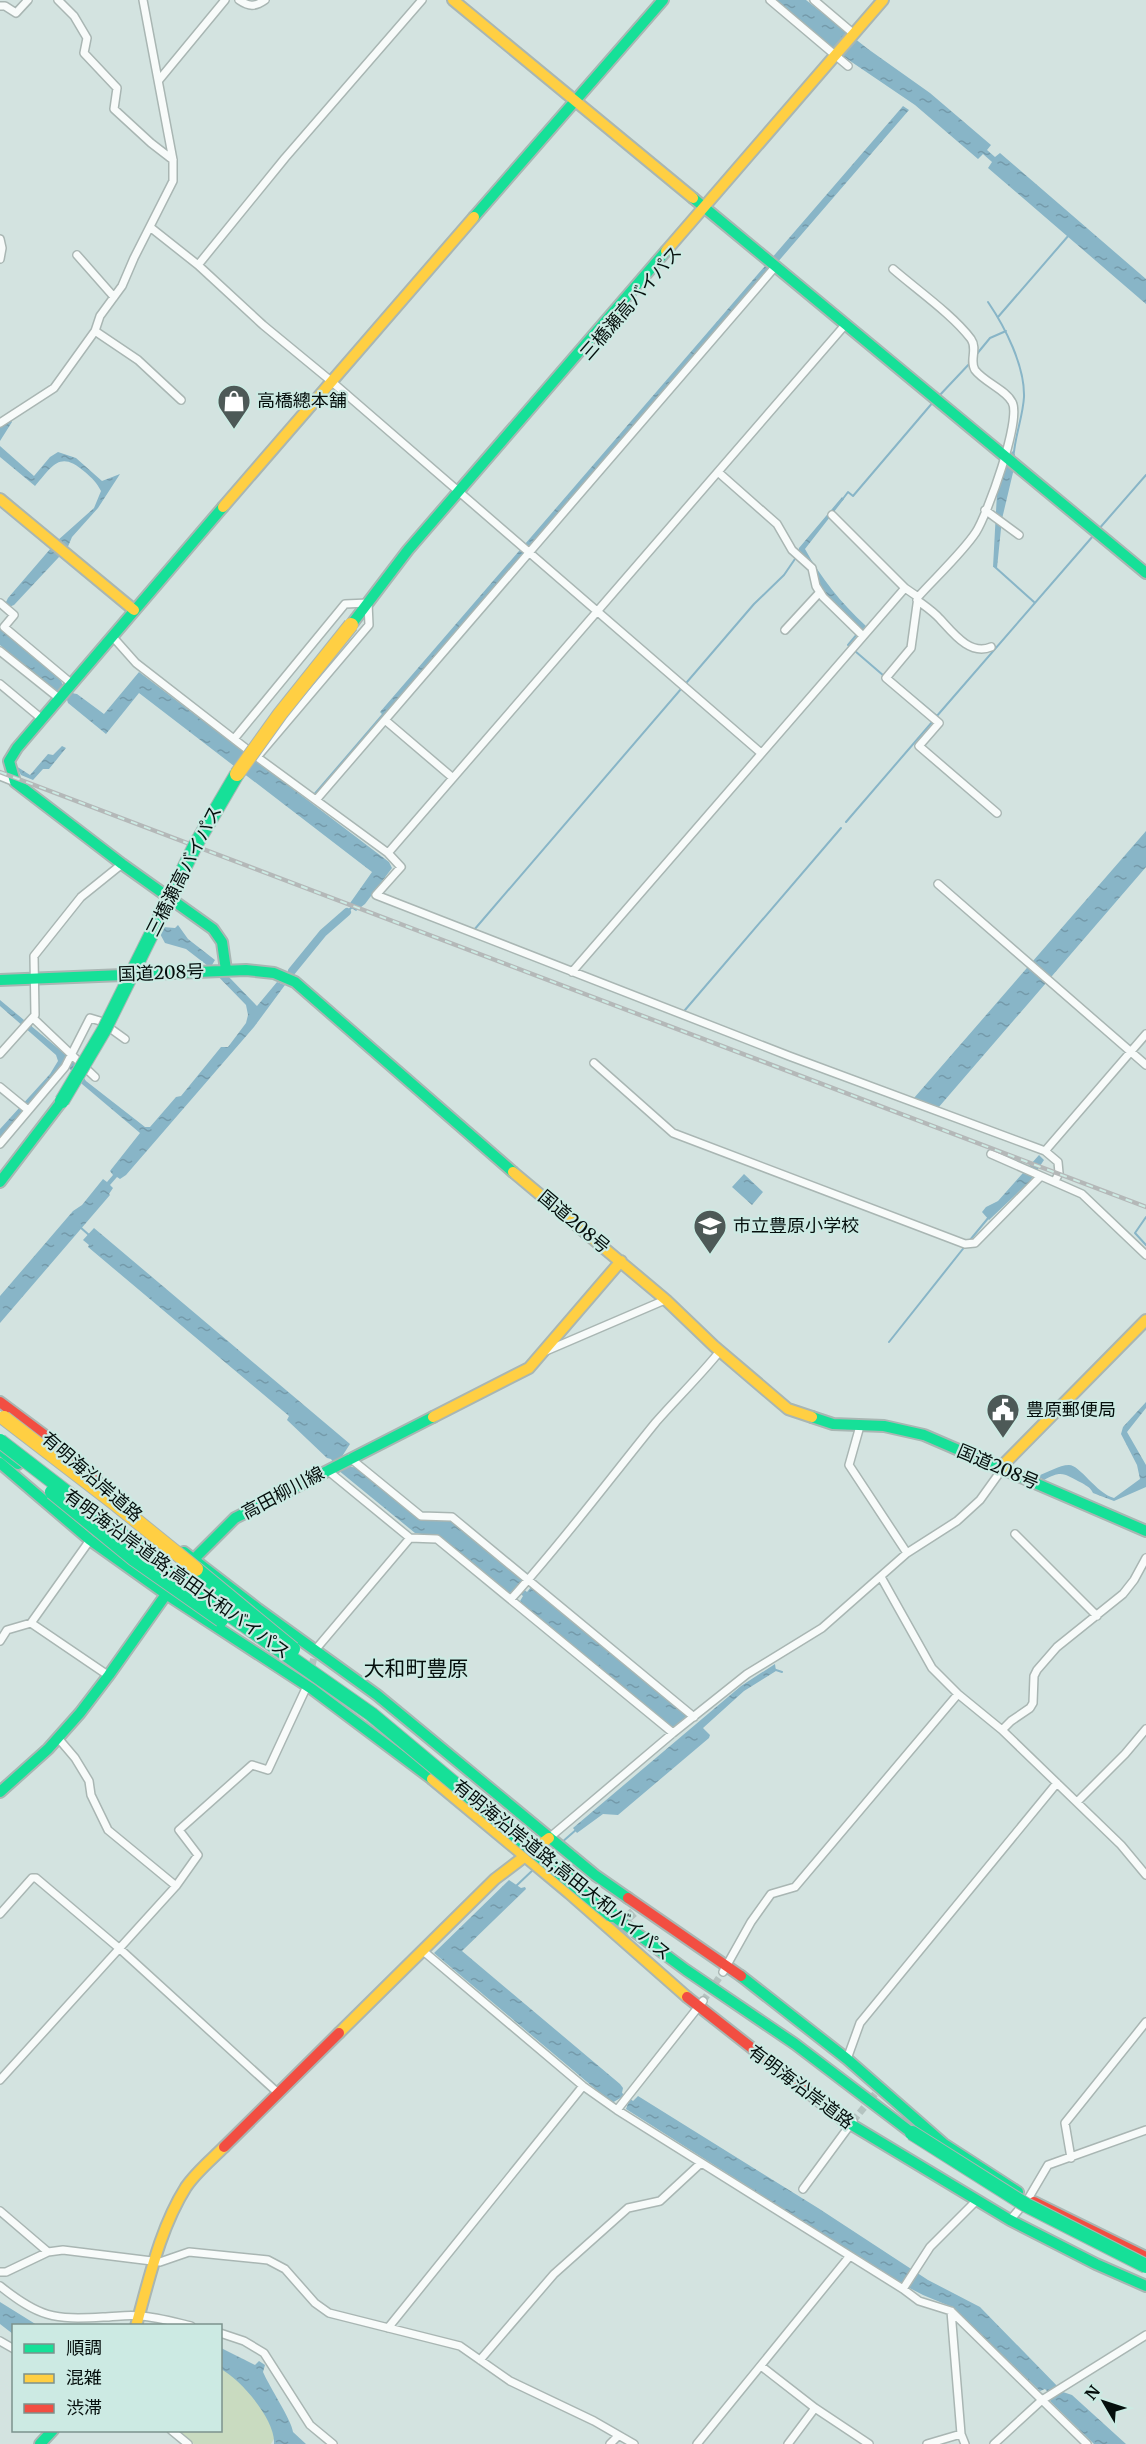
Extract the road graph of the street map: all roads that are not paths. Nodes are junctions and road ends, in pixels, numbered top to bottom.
1 (28, 0) edge
2 (58, 0) edge
3 (143, 0) edge
4 (225, 0) edge
5 (239, 0) edge
6 (265, 0) edge
7 (422, 0) edge
8 (453, 0) edge
9 (663, 0) edge
10 (770, 0) edge
11 (814, 0) edge
12 (883, 0) edge
13 (891, 0) edge
14 (0, 6) edge
15 (855, 36) junction
16 (840, 59) junction
17 (159, 80) junction
18 (575, 102) junction
19 (173, 160) junction
20 (707, 210) junction
21 (150, 227) junction
22 (0, 239) edge
23 (77, 255) dead end
24 (0, 259) edge
25 (772, 264) junction
26 (198, 265) junction
27 (893, 269) dead end
28 (114, 297) junction
29 (845, 325) junction
30 (94, 331) junction
31 (331, 381) junction
32 (182, 399) dead end
33 (0, 423) edge
34 (1005, 457) junction
35 (718, 472) junction
36 (461, 495) junction
37 (0, 499) edge
38 (985, 510) junction
39 (832, 515) dead end
40 (1019, 535) dead end
41 (530, 553) junction
42 (1146, 573) edge
43 (905, 588) junction
44 (820, 592) junction
45 (918, 599) junction
46 (0, 603) edge
47 (368, 603) junction
48 (134, 610) junction
49 (598, 612) junction
50 (785, 630) dead end
51 (112, 636) junction
52 (863, 636) junction
53 (992, 646) dead end
54 (0, 651) edge
55 (0, 684) edge
56 (67, 690) junction
57 (42, 719) junction
58 (385, 720) junction
59 (234, 739) junction
60 (761, 753) junction
61 (257, 757) junction
62 (5, 759) edge
63 (0, 776) edge
64 (453, 778) junction
65 (15, 782) junction
66 (316, 800) junction
67 (997, 813) dead end
68 (388, 853) junction
69 (122, 864) junction
70 (938, 884) dead end
71 (226, 970) junction
72 (572, 972) junction
73 (36, 979) junction
74 (0, 980) edge
75 (33, 1018) junction
76 (1146, 1034) edge
77 (124, 1039) dead end
78 (1131, 1052) junction
79 (0, 1054) edge
80 (70, 1056) junction
81 (594, 1063) dead end
82 (1146, 1065) edge
83 (95, 1077) dead end
84 (0, 1086) edge
85 (28, 1110) junction
86 (0, 1144) edge
87 (1045, 1151) junction
88 (991, 1154) dead end
89 (1041, 1176) junction
90 (1055, 1181) junction
91 (0, 1182) edge
92 (1146, 1255) edge
93 (621, 1261) junction
94 (666, 1300) junction
95 (1146, 1320) edge
96 (544, 1352) junction
97 (725, 1355) junction
98 (0, 1402) edge
99 (2, 1417) edge
100 (860, 1426) junction
101 (0, 1441) edge
102 (0, 1450) edge
103 (0, 1463) edge
104 (339, 1464) junction
105 (1003, 1468) junction
106 (1146, 1531) edge
107 (1015, 1534) dead end
108 (410, 1538) junction
109 (90, 1540) junction
110 (907, 1552) junction
111 (1146, 1558) edge
112 (195, 1560) junction
113 (881, 1577) junction
114 (528, 1581) junction
115 (166, 1594) junction
116 (511, 1599) junction
117 (1097, 1616) junction
118 (31, 1623) junction
119 (0, 1641) edge
120 (316, 1649) junction
121 (109, 1676) junction
122 (307, 1686) junction
123 (958, 1694) junction
124 (371, 1714) junction
125 (694, 1717) junction
126 (1146, 1729) edge
127 (1002, 1730) junction
128 (673, 1733) junction
129 (58, 1738) junction
130 (1057, 1783) junction
131 (0, 1792) edge
132 (1077, 1802) junction
133 (549, 1839) junction
134 (525, 1856) junction
135 (1146, 1875) edge
136 (176, 1886) junction
137 (0, 1914) edge
138 (613, 1925) junction
139 (120, 1949) junction
140 (422, 1950) junction
141 (725, 1969) junction
142 (701, 2004) junction
143 (1146, 2022) edge
144 (847, 2059) junction
145 (0, 2080) edge
146 (583, 2086) junction
147 (278, 2093) junction
148 (617, 2110) junction
149 (851, 2123) junction
150 (1146, 2130) edge
151 (1071, 2158) junction
152 (701, 2163) junction
153 (803, 2189) dead end
154 (1028, 2199) junction
155 (977, 2200) junction
156 (0, 2211) edge
157 (1010, 2220) junction
158 (48, 2252) junction
159 (849, 2257) junction
160 (1146, 2258) edge
161 (154, 2261) junction
162 (1146, 2266) edge
163 (0, 2272) edge
164 (0, 2286) edge
165 (1146, 2286) edge
166 (903, 2289) junction
167 (951, 2311) junction
168 (138, 2321) edge
169 (178, 2324) edge
170 (388, 2328) junction
171 (222, 2334) edge
172 (1146, 2336) edge
173 (480, 2360) junction
174 (761, 2366) junction
175 (1042, 2400) junction
176 (815, 2408) junction
177 (50, 2432) edge
178 (173, 2432) edge
179 (961, 2434) junction
180 (618, 2436) junction
181 (40, 2444) edge
182 (188, 2444) edge
183 (333, 2444) edge
184 (610, 2444) edge
185 (634, 2444) edge
186 (697, 2444) edge
187 (788, 2444) edge
188 (869, 2444) edge
189 (927, 2444) edge
190 (965, 2444) edge
191 (994, 2444) edge
192 (1087, 2444) edge

1 - 14 street
2 - 19 street
3 - 17 street
4 - 17 street
5 - 6 street
7 - 26 street
8 - 18 main road
9 - 18 main road
10 - 16 street
11 - 15 street
12 - 15 main road, 三橋瀬高バイパス
13 - 15 main road, 三橋瀬高バイパス
15 - 16 main road, 三橋瀬高バイパス
16 - 20 main road, 三橋瀬高バイパス
17 - 19 street
18 - 20 main road
18 - 31 main road
19 - 21 street
20 - 25 main road
20 - 36 main road, 三橋瀬高バイパス
21 - 26 street
21 - 28 street
22 - 24 street
23 - 28 street
25 - 29 main road
25 - 41 street
26 - 31 street
27 - 34 street
28 - 30 street
29 - 34 main road
29 - 35 street
30 - 32 street
30 - 33 street
31 - 36 street
31 - 48 main road
34 - 38 street
34 - 42 main road
35 - 44 street
35 - 49 street
36 - 41 street
36 - 47 main road, 三橋瀬高バイパス
37 - 48 main road
38 - 40 street
38 - 45 street
39 - 43 street
41 - 49 street
41 - 58 street
43 - 45 street
43 - 52 street
44 - 50 street
44 - 52 street
45 - 53 street
45 - 67 street
46 - 56 street
47 - 59 street
47 - 61 street
47 - 91 main road, 三橋瀬高バイパス, bridge
48 - 51 main road
49 - 60 street
49 - 64 street
51 - 56 main road
51 - 59 street
52 - 60 street
54 - 56 street
55 - 57 street
56 - 57 main road
57 - 62 main road
58 - 64 street
58 - 66 street
59 - 61 street
60 - 72 street
61 - 66 street
62 - 65 main road
63 - 65 street
64 - 68 street
65 - 69 main road
66 - 68 street
68 - 72 street
69 - 71 main road
69 - 73 street
70 - 78 street
71 - 73 main road, 国道208号
71 - 93 main road, 国道208号
72 - 87 street
73 - 74 main road, 国道208号
73 - 75 street
75 - 79 street
75 - 80 street
76 - 78 street
77 - 80 street
78 - 82 street
78 - 87 street
80 - 83 street
80 - 85 street
81 - 89 street
84 - 85 street
85 - 86 street
87 - 90 street
88 - 89 street
89 - 90 street
90 - 92 street
93 - 94 main road, 国道208号
93 - 96 main road, 高田柳川線
94 - 96 street
94 - 97 main road, 国道208号
95 - 105 main road
96 - 104 main road, 高田柳川線
97 - 100 main road, 国道208号
97 - 114 street
98 - 112 main road, 有明海沿岸道路
99 - 124 main road, bridge
100 - 105 main road, 国道208号
100 - 110 street
101 - 124 main road, 有明海沿岸道路;高田大和バイパス, bridge
102 - 124 main road, bridge
103 - 109 main road
104 - 108 street
104 - 112 main road, 高田柳川線
104 - 114 street
105 - 106 main road, 国道208号
105 - 110 street
107 - 117 street
108 - 116 street
108 - 120 street
109 - 115 main road
109 - 118 street
110 - 113 street
111 - 117 street
112 - 115 main road, 高田柳川線
112 - 120 main road, 有明海沿岸道路
113 - 123 street
113 - 125 street
114 - 116 street
114 - 125 street
115 - 121 main road, 高田柳川線
115 - 122 main road
116 - 128 street
117 - 127 street
118 - 119 street
118 - 121 street
120 - 133 main road, 有明海沿岸道路
121 - 129 main road, 高田柳川線
122 - 134 main road, 有明海沿岸道路
122 - 136 street
123 - 127 street
123 - 141 street
124 - 138 main road, 有明海沿岸道路;高田大和バイパス, bridge
125 - 128 street
126 - 132 street
127 - 130 street
128 - 133 street
129 - 131 main road, 高田柳川線
129 - 136 street
130 - 132 street
130 - 144 street
132 - 135 street
133 - 134 main road
133 - 141 main road
134 - 138 main road, 有明海沿岸道路
134 - 140 main road
136 - 139 street
137 - 139 street
138 - 142 main road, 有明海沿岸道路
138 - 162 main road, 有明海沿岸道路;高田大和バイパス, bridge
139 - 145 street
139 - 147 street
140 - 146 street
140 - 147 main road
141 - 144 main road
142 - 148 street
142 - 149 main road, 有明海沿岸道路
143 - 151 street
144 - 154 main road
146 - 148 street
146 - 170 street
147 - 161 main road
148 - 152 street
149 - 153 street
149 - 155 main road, 有明海沿岸道路
150 - 151 street
151 - 154 street
152 - 159 street
152 - 173 street
154 - 157 street
154 - 160 main road
155 - 157 main road, 有明海沿岸道路
155 - 166 street
156 - 158 street
157 - 165 main road, 有明海沿岸道路
158 - 161 street
158 - 163 street
159 - 166 street
159 - 174 street
161 - 168 main road
161 - 170 street
164 - 168 street
166 - 167 street
167 - 175 street
167 - 179 street
168 - 169 street
170 - 173 street
171 - 183 street
172 - 175 street
173 - 180 street
174 - 176 street
174 - 186 street
175 - 191 street
175 - 192 street
176 - 187 street
176 - 188 street
177 - 181 main road
178 - 182 street
179 - 189 street
179 - 190 street
180 - 184 street
180 - 185 street

